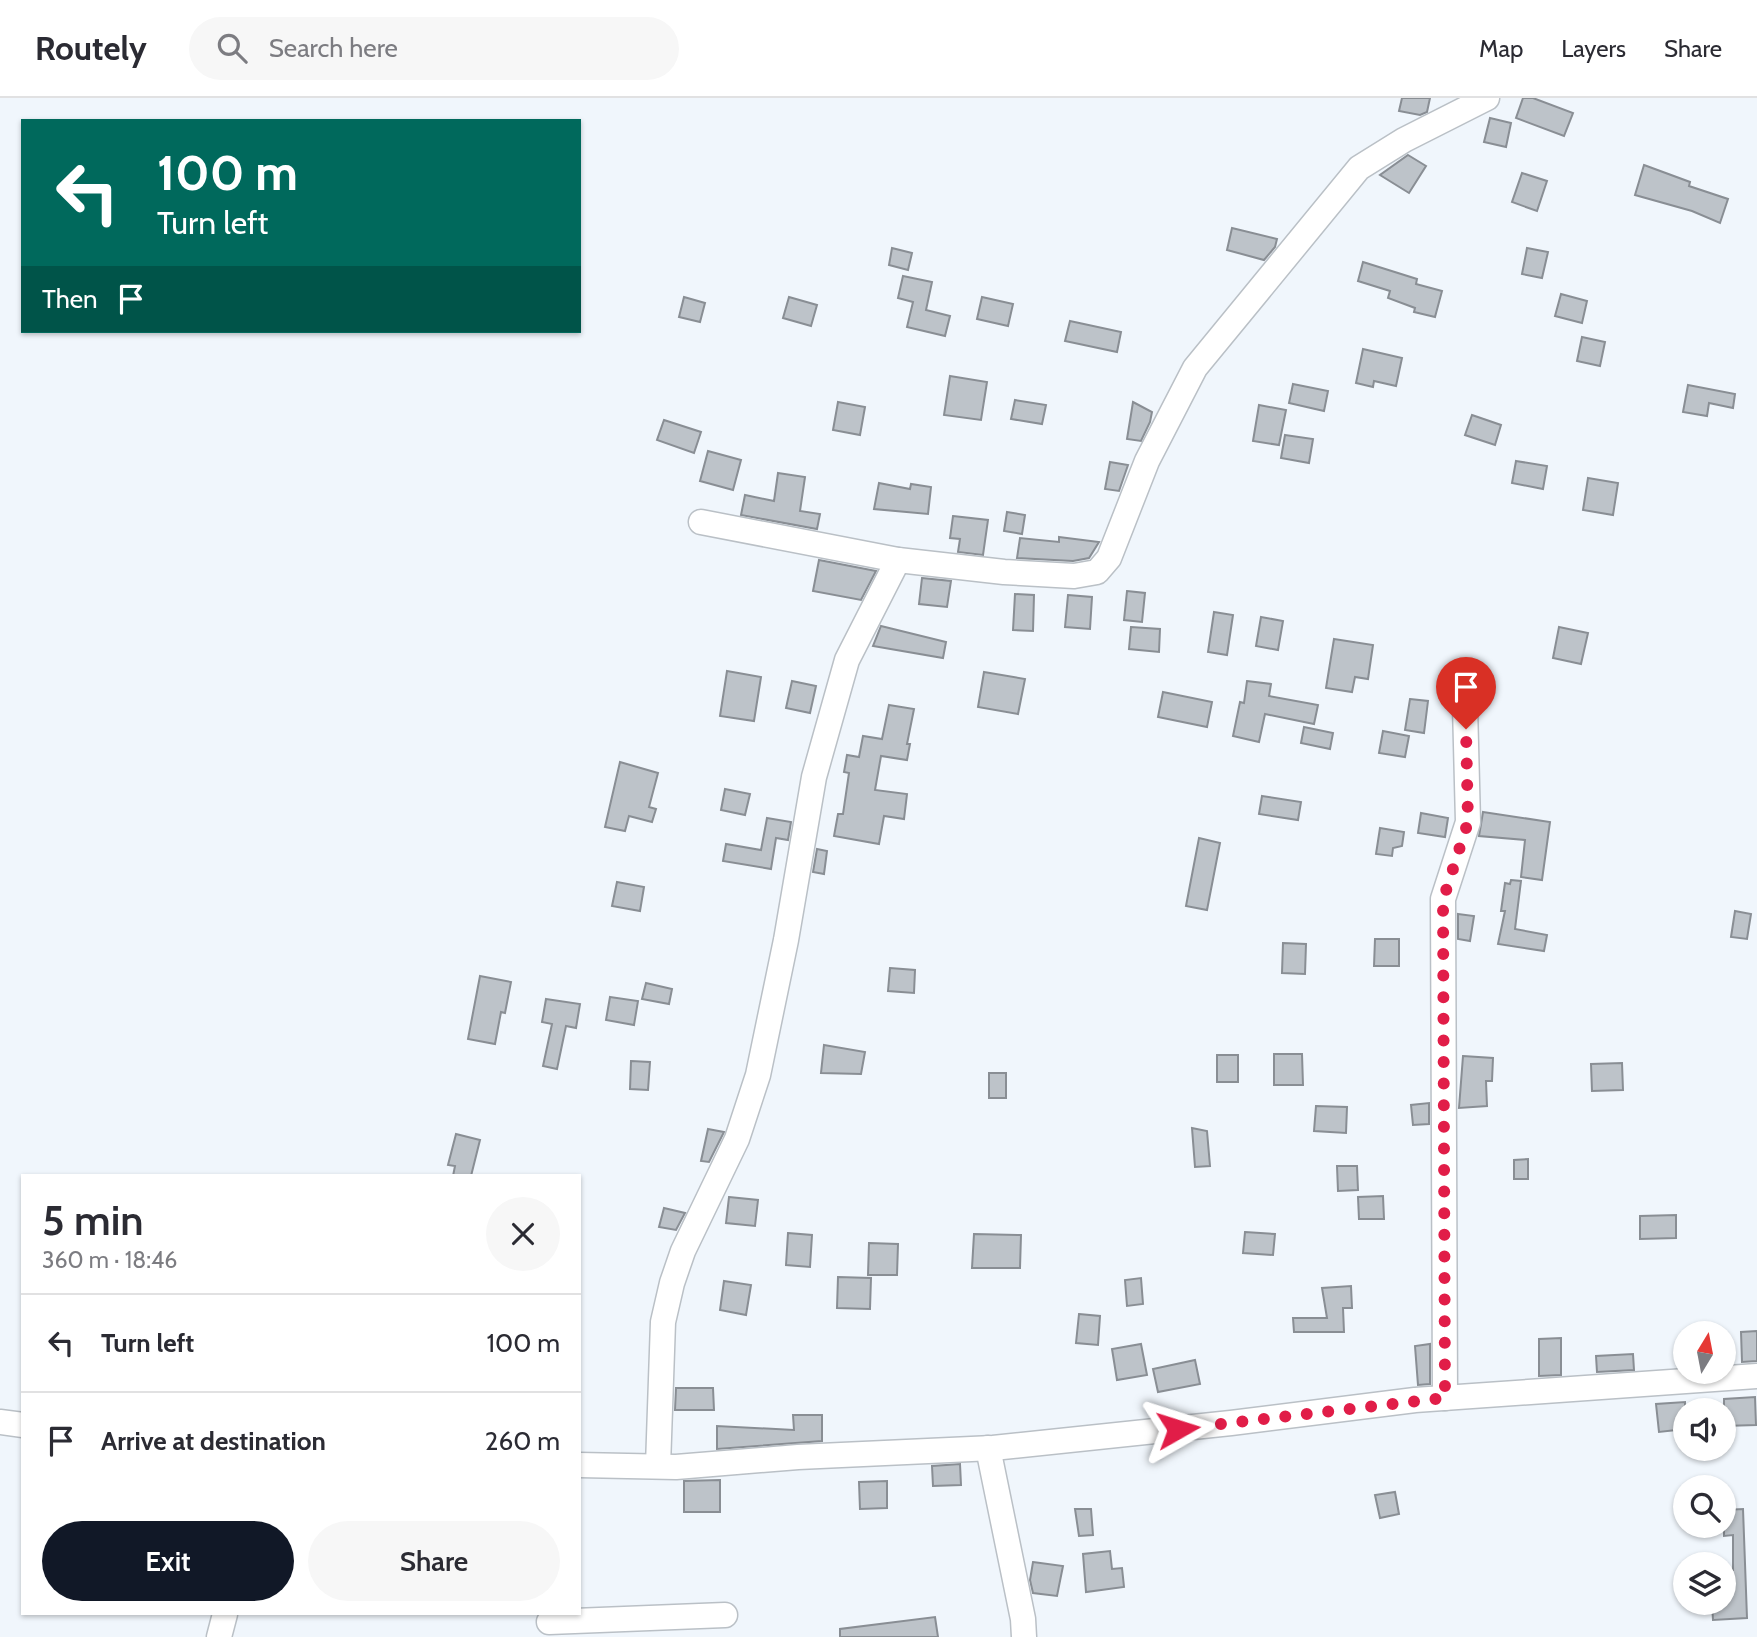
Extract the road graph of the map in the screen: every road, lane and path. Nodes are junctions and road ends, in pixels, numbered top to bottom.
1 (1487, 98) edge
2 (701, 522) dead end
3 (898, 560) junction
4 (1465, 706) dead end
5 (1757, 1376) edge
6 (1445, 1398) junction
7 (0, 1422) edge
8 (21, 1425) edge
9 (988, 1448) junction
10 (581, 1465) edge
11 (658, 1466) junction
12 (225, 1615) edge
13 (725, 1615) dead end
14 (548, 1624) edge
15 (219, 1637) edge
16 (1024, 1637) edge

1 - 3 street
2 - 3 street
3 - 11 street
4 - 6 street
5 - 6 street
6 - 9 street
7 - 8 street
9 - 11 street
9 - 16 street
10 - 11 street
12 - 15 street
13 - 14 street

